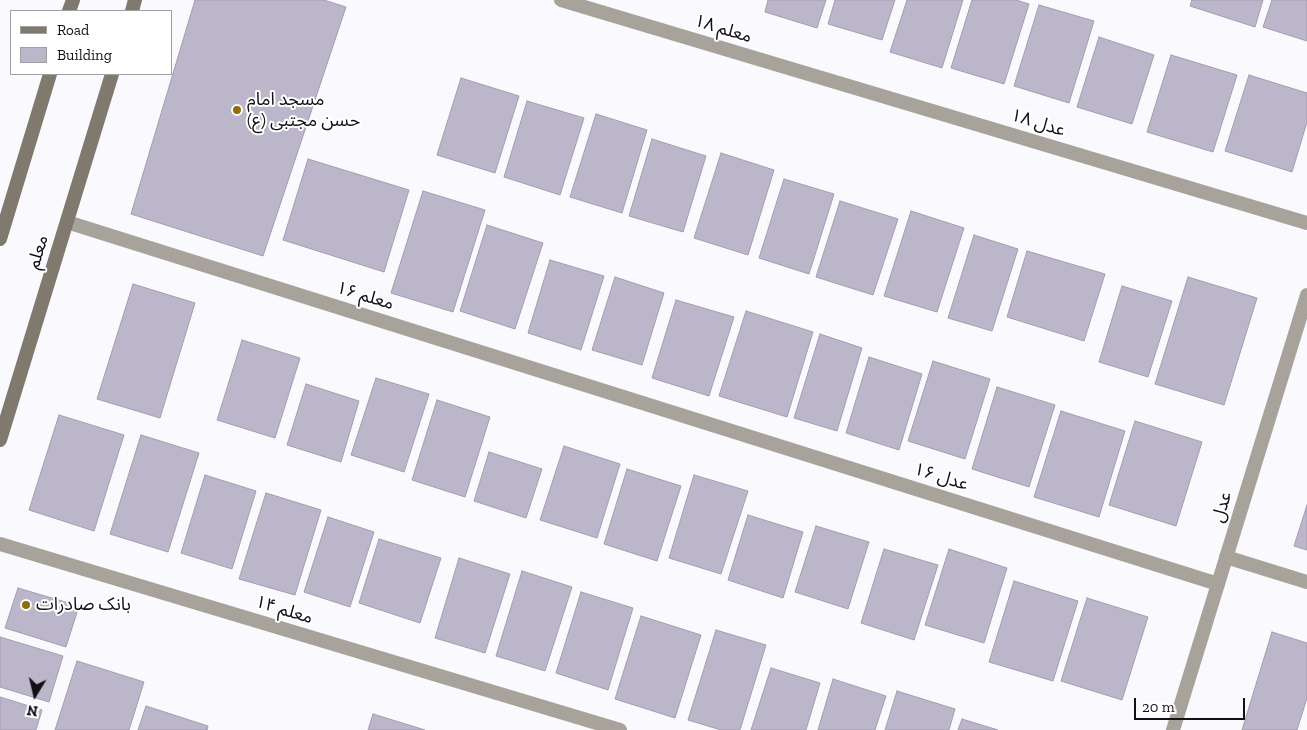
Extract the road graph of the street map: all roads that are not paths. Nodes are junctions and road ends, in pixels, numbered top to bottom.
1 (561, 0) edge
2 (759, 59) joint
3 (50, 75) edge
4 (112, 75) edge
5 (67, 222) junction
6 (1307, 223) edge
7 (0, 239) edge
8 (1307, 295) edge
9 (652, 406) joint
10 (0, 440) edge
11 (0, 544) edge
12 (1226, 557) junction
13 (1307, 582) edge
14 (1218, 584) junction
15 (620, 730) edge
16 (1173, 730) edge

1 - 2 street, معلم ۱۸
2 - 6 street, عدل ۱۸
3 - 7 main road
4 - 5 main road, معلم
5 - 9 street, معلم ۱۶‌
5 - 10 main road, معلم
8 - 12 street, عدل
9 - 14 street, عدل ۱۶
11 - 15 street, معلم ۱۴
12 - 13 street
12 - 14 street, عدل
14 - 16 street, عدل

